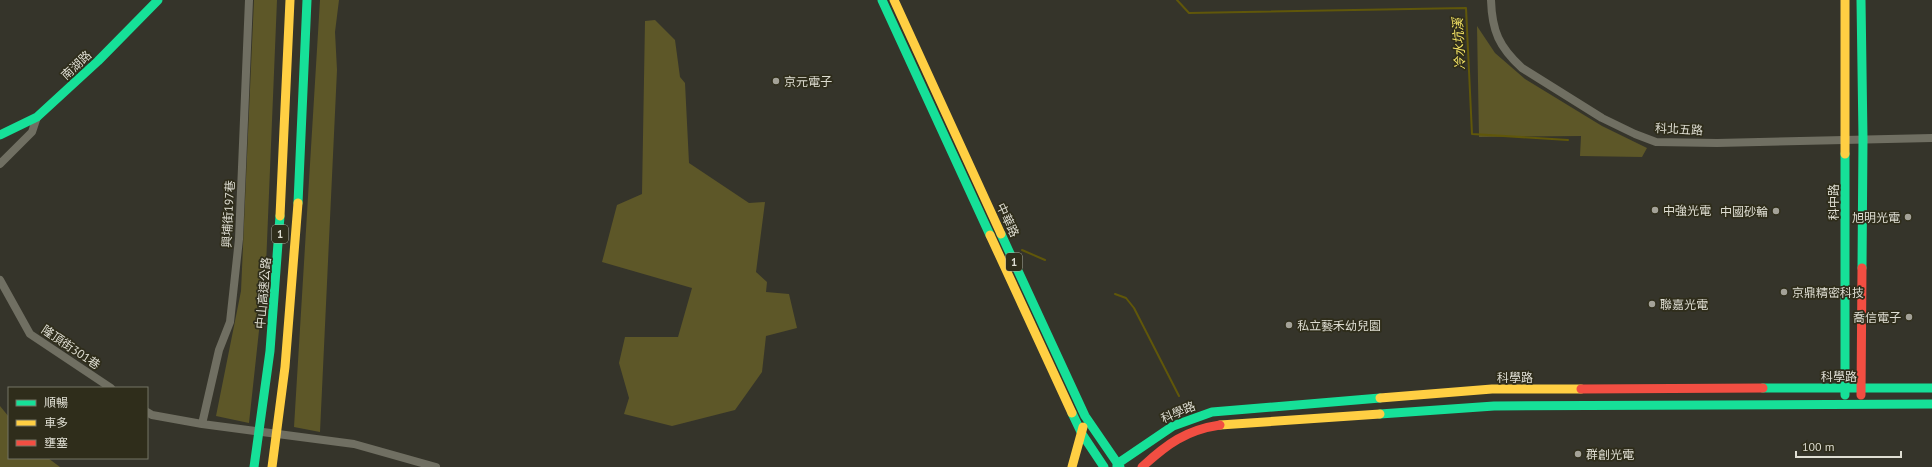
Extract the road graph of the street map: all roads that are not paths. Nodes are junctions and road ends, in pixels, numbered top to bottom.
1 (158, 0) edge
2 (249, 0) edge
3 (290, 0) edge
4 (307, 0) edge
5 (882, 0) edge
6 (894, 0) edge
7 (1491, 0) edge
8 (1845, 0) edge
9 (1861, 0) edge
10 (36, 117) junction
11 (0, 135) edge
12 (1863, 138) junction
13 (1932, 138) edge
14 (1845, 140) junction
15 (0, 164) edge
16 (0, 280) edge
17 (1036, 308) junction
18 (1026, 313) junction
19 (110, 387) edge
20 (1845, 388) junction
21 (1862, 388) junction
22 (1932, 388) edge
23 (1845, 404) junction
24 (1859, 404) junction
25 (1932, 404) edge
26 (148, 413) edge
27 (1085, 416) junction
28 (202, 424) junction
29 (1082, 434) junction
30 (1118, 466) edge
31 (254, 467) edge
32 (272, 467) edge
33 (436, 467) edge
34 (1072, 467) edge
35 (1104, 467) edge
36 (1142, 467) edge

1 - 10 main road, 南湖路
2 - 28 street, 興埔街197巷
3 - 31 main road, 中山高速公路 / 1
4 - 32 main road, 1
5 - 18 main road, 中華路 / 1
6 - 17 main road, 中華路 / 1
7 - 14 street, 科北五路
8 - 14 main road, 科中路
9 - 12 main road
10 - 11 main road, 南湖路
10 - 15 street
12 - 13 street, 科北五路
12 - 14 street, 科北五路
12 - 21 main road
14 - 20 main road, 科中路
16 - 19 street, 隆頂街301巷
17 - 18 main road
17 - 27 main road, 中華路 / 1
18 - 29 main road, 中華路 / 1
20 - 21 main road, 科學路
20 - 23 main road, 科中路
20 - 30 main road, 科學路
21 - 22 main road, 科學路
21 - 24 main road
23 - 24 main road, 科學路
23 - 36 main road, 科學路
24 - 25 main road, 科學路
26 - 28 street
27 - 29 main road
27 - 30 main road, 中華路 / 1
28 - 33 street
29 - 34 main road
29 - 35 main road, 中華路 / 1

